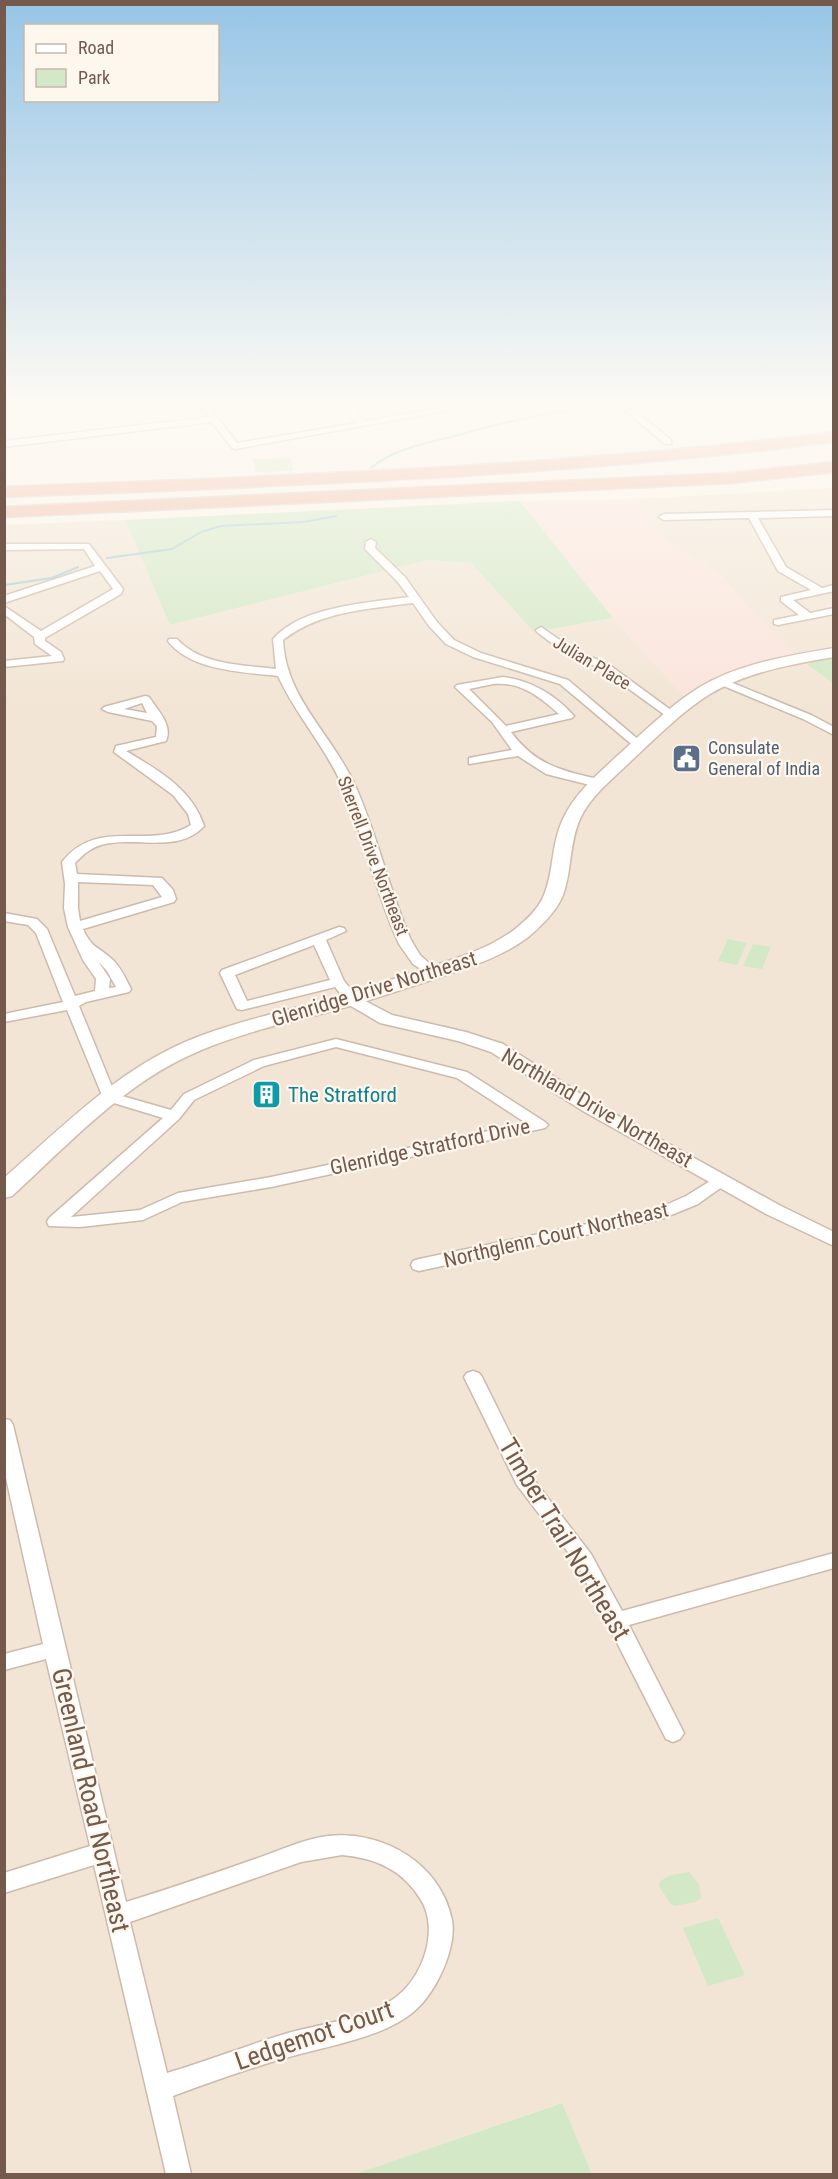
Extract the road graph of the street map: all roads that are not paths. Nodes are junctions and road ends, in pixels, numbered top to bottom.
1 (203, 503) edge
2 (426, 503) edge
3 (4, 512) edge
4 (834, 512) edge
5 (752, 515) junction
6 (664, 518) dead end
7 (4, 524) edge
8 (371, 542) dead end
9 (4, 547) edge
10 (103, 567) junction
11 (834, 588) edge
12 (820, 591) junction
13 (416, 599) junction
14 (4, 600) edge
15 (4, 609) edge
16 (834, 611) edge
17 (808, 616) junction
18 (778, 622) dead end
19 (541, 630) dead end
20 (40, 636) junction
21 (173, 641) dead end
22 (834, 652) edge
23 (4, 664) edge
24 (283, 673) junction
25 (723, 682) junction
26 (673, 716) junction
27 (156, 718) dead end
28 (503, 730) junction
29 (834, 732) edge
30 (640, 746) junction
31 (520, 752) junction
32 (473, 761) dead end
33 (598, 783) junction
34 (71, 878) junction
35 (4, 917) edge
36 (75, 927) junction
37 (339, 931) dead end
38 (318, 938) junction
39 (83, 946) junction
40 (433, 973) junction
41 (338, 982) junction
42 (102, 994) junction
43 (352, 999) junction
44 (72, 1005) junction
45 (4, 1018) edge
46 (109, 1097) junction
47 (174, 1116) junction
48 (720, 1180) junction
49 (4, 1191) edge
50 (834, 1240) edge
51 (419, 1265) dead end
52 (473, 1377) dead end
53 (4, 1425) edge
54 (834, 1560) edge
55 (617, 1620) junction
56 (54, 1649) junction
57 (4, 1662) edge
58 (673, 1733) dead end
59 (103, 1852) junction
60 (4, 1882) edge
61 (118, 1915) junction
62 (159, 2088) junction
63 (179, 2175) edge

1 - 3 highway
2 - 7 highway
4 - 5 street
5 - 6 street
5 - 12 street
8 - 13 street
9 - 10 street
10 - 14 street
10 - 20 street
11 - 12 street
12 - 17 street
13 - 24 street, Sherrell Drive Northeast
13 - 30 street
15 - 20 street
16 - 17 street
17 - 18 street
19 - 26 street, Julian Place
20 - 23 street
21 - 24 street
22 - 25 main road, Glenridge Drive Northeast
24 - 40 street, Sherrell Drive Northeast
25 - 26 main road, Glenridge Drive Northeast
25 - 29 street
26 - 30 main road, Glenridge Drive Northeast
27 - 34 street
28 - 28 street
28 - 31 street
30 - 33 main road, Glenridge Drive Northeast
31 - 32 street
31 - 33 street
33 - 40 main road, Glenridge Drive Northeast
34 - 36 street
34 - 36 street
35 - 44 street
36 - 39 street
37 - 38 street
38 - 41 street
38 - 41 street
39 - 42 street
39 - 42 street
40 - 43 main road, Glenridge Drive Northeast
41 - 43 street
42 - 44 street
43 - 46 main road, Glenridge Drive Northeast
43 - 48 street, Northland Drive Northeast
44 - 45 street
44 - 46 street
46 - 47 street
46 - 49 main road, Glenridge Drive Northeast
47 - 47 street, Glenridge Stratford Drive
48 - 50 street, Northland Drive Northeast
48 - 51 street, Northglenn Court Northeast
52 - 55 street, Timber Trail Northeast
53 - 56 street, Greenland Road Northeast
54 - 55 street
55 - 58 street, Timber Trail Northeast
56 - 57 street
56 - 59 street, Greenland Road Northeast
59 - 60 street
59 - 61 street, Greenland Road Northeast
61 - 62 street, Greenland Road Northeast
61 - 62 street, Ledgemot Court
62 - 63 street, Greenland Road Northeast

